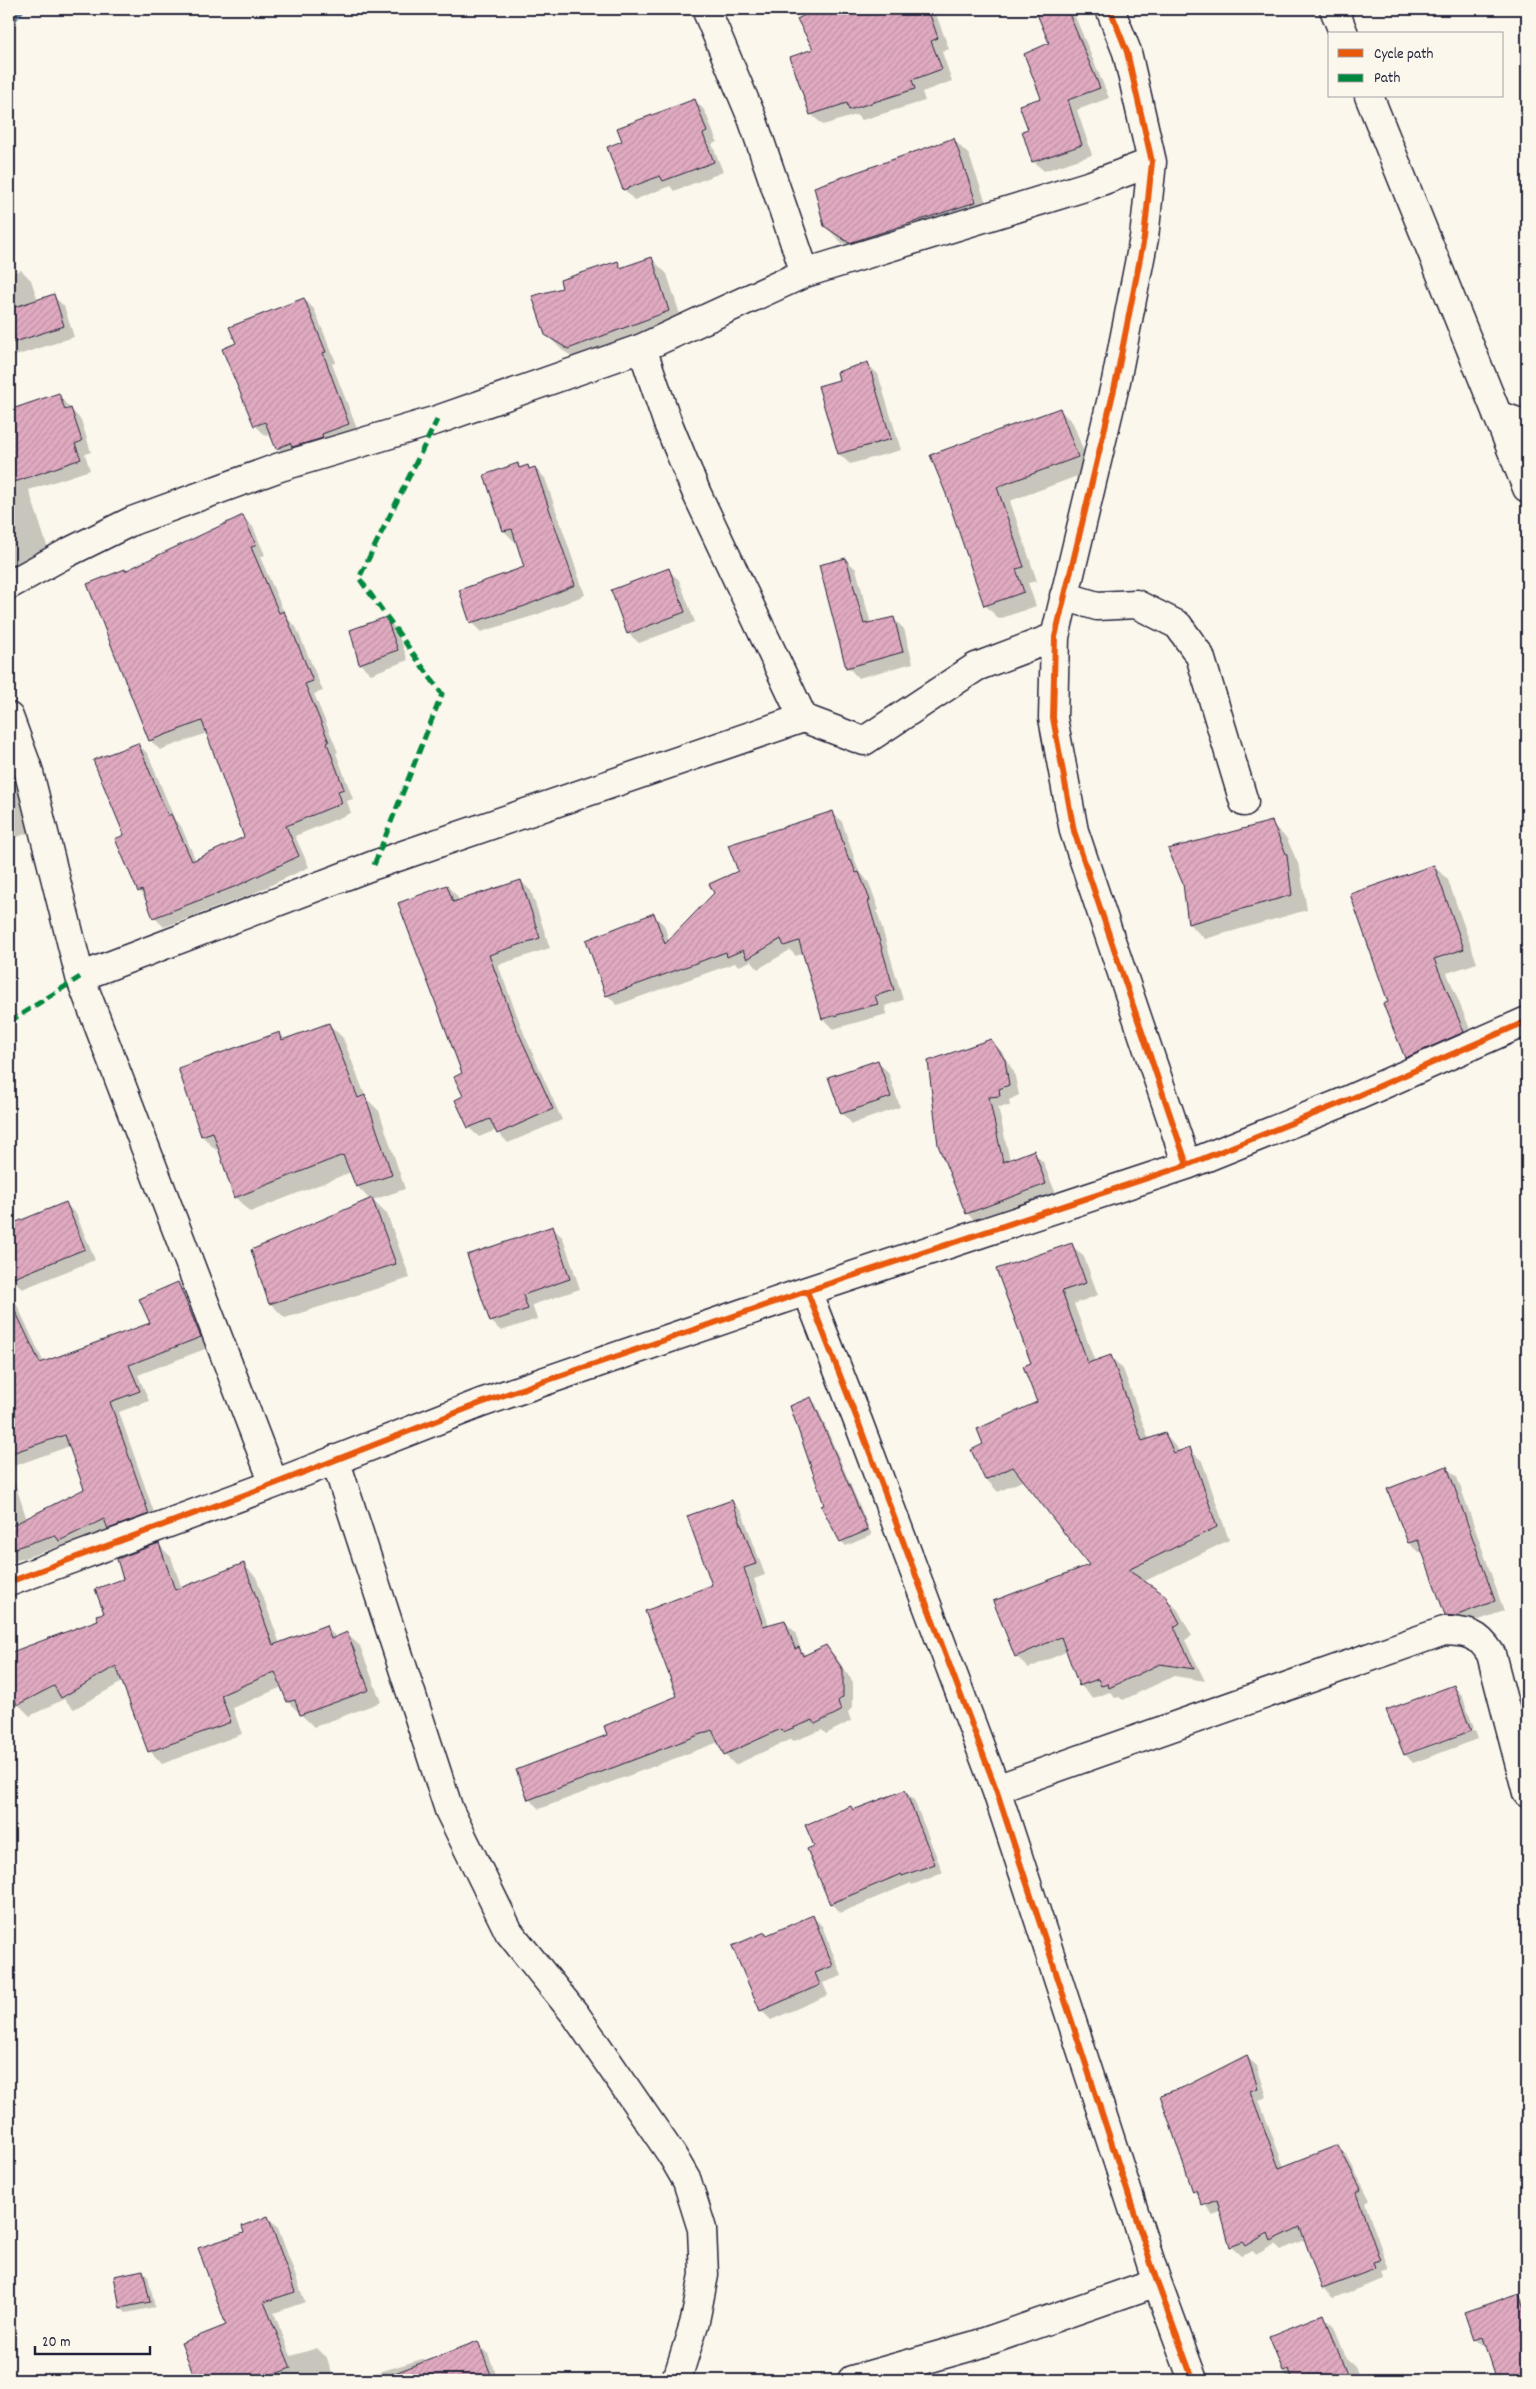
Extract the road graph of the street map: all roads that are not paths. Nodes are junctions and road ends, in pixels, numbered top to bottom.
1 (706, 9) edge
2 (1110, 9) edge
3 (1334, 9) edge
4 (1343, 32) edge
5 (1371, 98) edge
6 (1152, 162) junction
7 (805, 273) junction
8 (642, 348) junction
9 (1498, 415) junction
10 (1527, 425) edge
11 (1527, 488) edge
12 (9, 585) edge
13 (1064, 596) junction
14 (1055, 637) junction
15 (9, 717) edge
16 (803, 718) junction
17 (1244, 802) dead end
18 (80, 976) junction
19 (1527, 1021) edge
20 (1187, 1165) junction
21 (807, 1290) junction
22 (334, 1460) junction
23 (274, 1484) junction
24 (9, 1582) edge
25 (996, 1789) junction
26 (1527, 1793) edge
27 (1156, 2282) junction
28 (674, 2380) edge
29 (852, 2380) edge
30 (1194, 2380) edge

1 - 7 street
2 - 6 street
3 - 4 street
5 - 9 street
6 - 7 street
6 - 13 street
7 - 8 street
8 - 12 street
8 - 16 street
9 - 10 street
9 - 11 street
13 - 14 street
13 - 17 street
14 - 16 street
14 - 20 street
15 - 18 street
16 - 18 street
18 - 23 street
19 - 20 street
20 - 21 street
21 - 22 street
21 - 25 street
22 - 23 street
22 - 28 street
23 - 24 street
25 - 26 street
25 - 27 street
27 - 29 street
27 - 30 street

